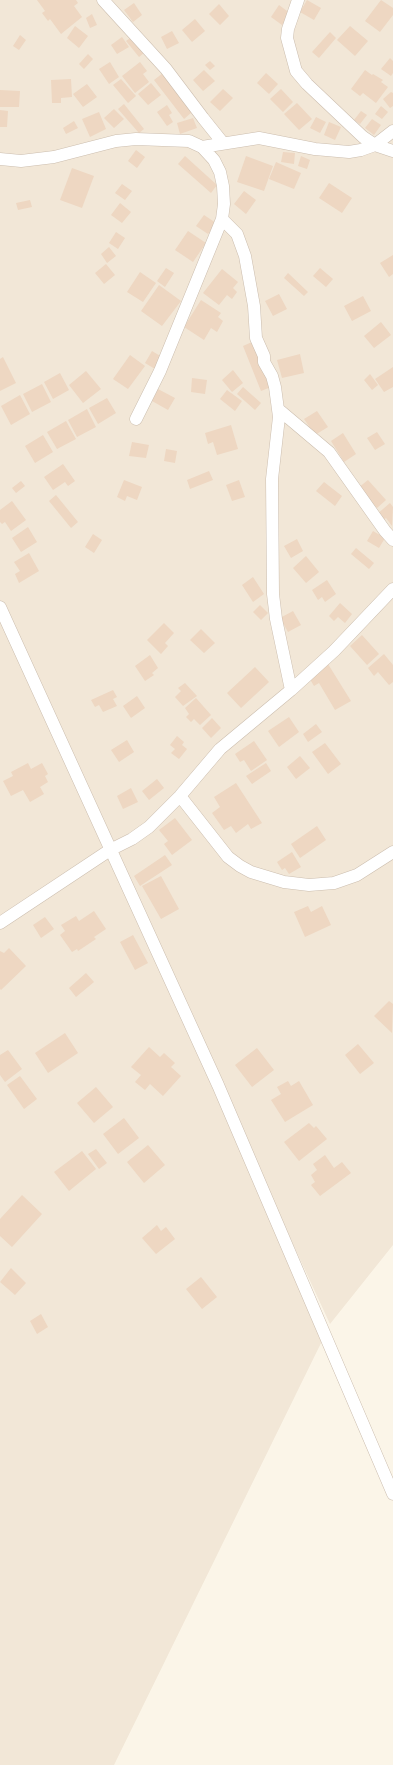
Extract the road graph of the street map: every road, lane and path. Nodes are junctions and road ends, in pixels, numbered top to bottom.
1 (104, 0) edge
2 (298, 0) edge
3 (393, 131) edge
4 (223, 143) junction
5 (375, 144) junction
6 (202, 147) junction
7 (393, 151) edge
8 (0, 160) edge
9 (222, 220) junction
10 (278, 409) junction
11 (136, 418) dead end
12 (393, 540) edge
13 (393, 589) edge
14 (0, 606) edge
15 (290, 690) junction
16 (180, 796) junction
17 (110, 850) junction
18 (393, 852) edge
19 (0, 923) edge
20 (393, 1494) edge

1 - 4 street
2 - 5 street
3 - 5 street
4 - 5 street
4 - 6 street
5 - 7 street
6 - 8 street
6 - 9 street
9 - 10 street
9 - 11 street
10 - 12 street
10 - 15 street
13 - 15 street
14 - 17 street
15 - 16 street
16 - 17 street
16 - 18 street
17 - 19 street
17 - 20 street

